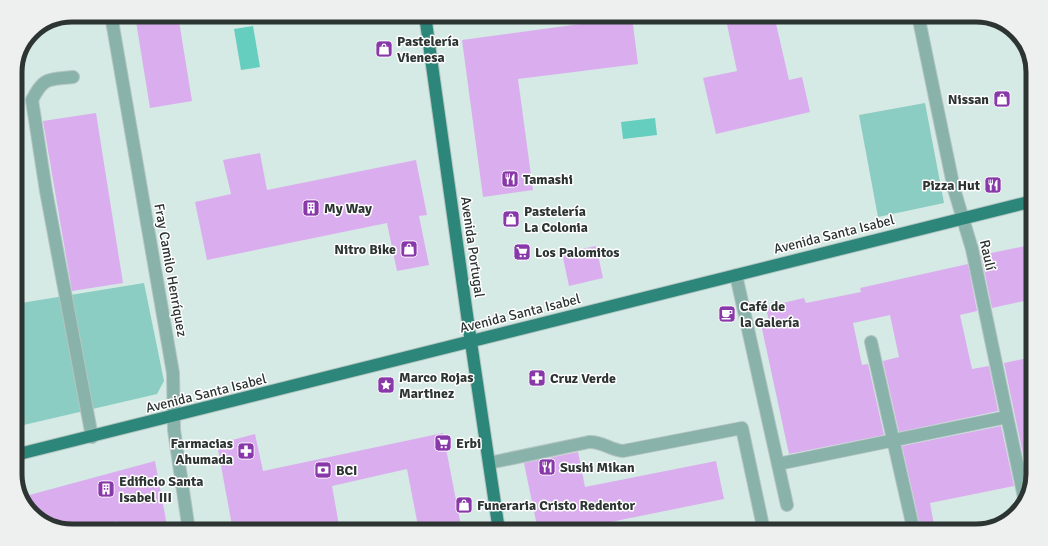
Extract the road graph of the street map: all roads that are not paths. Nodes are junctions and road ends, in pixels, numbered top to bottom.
1 (112, 22) edge
2 (427, 22) edge
3 (919, 22) edge
4 (73, 76) dead end
5 (1026, 203) edge
6 (963, 217) junction
7 (736, 275) junction
8 (470, 342) junction
9 (871, 342) dead end
10 (174, 416) junction
11 (1007, 418) junction
12 (92, 436) junction
13 (894, 441) junction
14 (22, 453) edge
15 (488, 463) junction
16 (778, 464) junction
17 (1023, 491) edge
18 (787, 505) dead end
19 (912, 523) dead end
20 (188, 524) edge
21 (498, 524) edge
22 (763, 524) edge

1 - 10 street, Fray Camilo Henríquez
2 - 8 main road, Avenida Portugal
3 - 6 street, Raulí
4 - 12 street
5 - 6 main road, Avenida Santa Isabel
6 - 7 main road, Avenida Santa Isabel
6 - 11 street, Raulí
7 - 8 main road, Avenida Santa Isabel
7 - 16 street
8 - 10 main road, Avenida Santa Isabel
8 - 15 main road, Avenida Portugal
9 - 13 street
10 - 12 main road, Avenida Santa Isabel
10 - 20 street, Fray Camilo Henríquez
11 - 13 street
11 - 17 street, Raulí
12 - 14 main road, Avenida Santa Isabel
13 - 16 street
13 - 19 street
15 - 21 main road, Avenida Portugal
15 - 22 street
16 - 18 street

